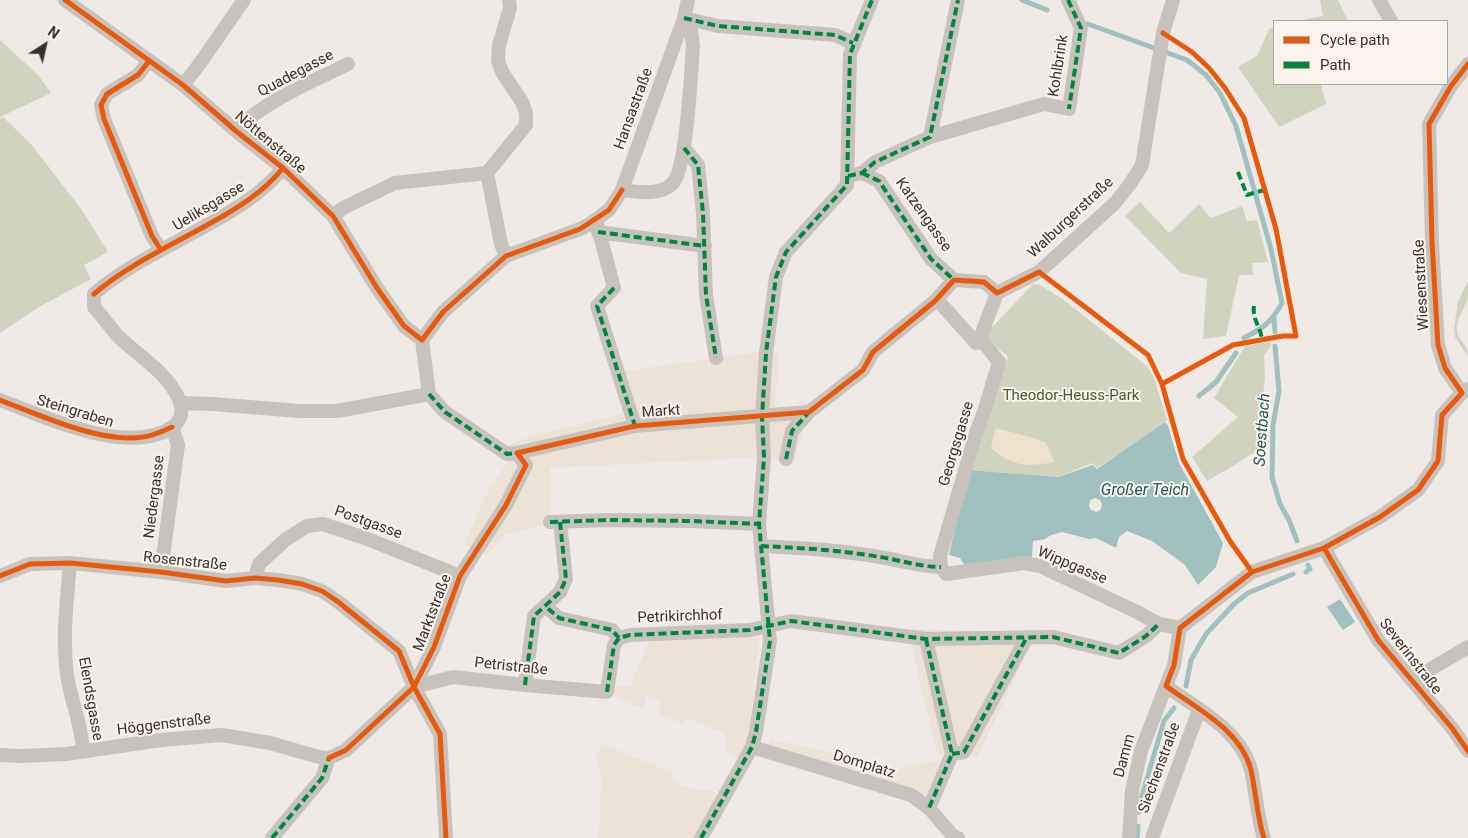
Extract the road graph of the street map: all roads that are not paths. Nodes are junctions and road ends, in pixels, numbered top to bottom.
1 (65, 0) edge
2 (244, 0) edge
3 (510, 0) edge
4 (688, 0) edge
5 (872, 0) edge
6 (958, 0) edge
7 (1068, 0) edge
8 (1173, 0) edge
9 (1378, 0) edge
10 (684, 18) junction
11 (1390, 20) edge
12 (853, 43) junction
13 (149, 61) junction
14 (348, 64) dead end
15 (1468, 64) edge
16 (1449, 84) edge
17 (183, 85) junction
18 (236, 131) junction
19 (930, 137) junction
20 (684, 148) junction
21 (282, 168) junction
22 (487, 173) junction
23 (855, 175) junction
24 (622, 190) junction
25 (333, 216) junction
26 (597, 226) junction
27 (705, 246) junction
28 (161, 250) junction
29 (506, 256) junction
30 (954, 280) junction
31 (997, 293) junction
32 (935, 301) junction
33 (980, 338) junction
34 (422, 340) junction
35 (716, 358) dead end
36 (1465, 391) edge
37 (429, 394) junction
38 (0, 400) edge
39 (180, 403) junction
40 (809, 412) junction
41 (762, 417) junction
42 (635, 426) junction
43 (172, 427) junction
44 (517, 453) junction
45 (786, 459) dead end
46 (759, 524) junction
47 (761, 546) junction
48 (1324, 548) junction
49 (70, 563) junction
50 (941, 567) junction
51 (161, 572) junction
52 (0, 576) edge
53 (460, 576) junction
54 (255, 578) junction
55 (546, 606) junction
56 (1159, 624) junction
57 (768, 627) junction
58 (1180, 628) junction
59 (1027, 636) junction
60 (620, 638) junction
61 (926, 639) junction
62 (1468, 646) edge
63 (1412, 680) junction
64 (525, 685) junction
65 (1166, 686) junction
66 (414, 687) junction
67 (607, 692) joint
68 (1199, 710) junction
69 (752, 747) junction
70 (1468, 751) edge
71 (83, 752) junction
72 (952, 754) junction
73 (0, 755) edge
74 (329, 758) junction
75 (929, 808) junction
76 (956, 837) edge
77 (272, 838) edge
78 (446, 838) edge
79 (701, 838) edge
80 (1129, 838) edge
81 (1152, 838) edge
82 (1264, 838) edge

1 - 13 street, Nöttenstraße
2 - 17 street
3 - 22 street
4 - 10 street, Hansastraße
5 - 12 street
6 - 19 street
7 - 19 street, Kohlbrink
8 - 31 street, Walburgerstraße
9 - 11 street
10 - 12 street
10 - 20 street
10 - 24 street, Hansastraße
12 - 23 street
13 - 17 street, Nöttenstraße
13 - 28 street
14 - 18 street, Quadegasse
15 - 16 street, Wiesenstraße
16 - 36 street, Wiesenstraße
17 - 18 street, Nöttenstraße
18 - 21 street, Nöttenstraße
19 - 23 street
20 - 24 street
20 - 27 street
21 - 25 street, Nöttenstraße
21 - 28 street, Ueliksgasse
22 - 25 street
22 - 29 street
23 - 30 street, Katzengasse
23 - 41 street
24 - 26 street, Hansastraße
25 - 34 street, Nöttenstraße
26 - 27 street
26 - 29 street, Hansastraße
26 - 42 street, Markt
27 - 35 street
28 - 39 street, Ueliksgasse
29 - 34 street
30 - 31 street
30 - 32 street
31 - 33 street
32 - 33 street
32 - 40 street
33 - 50 street, Georgsgasse
34 - 37 street
36 - 48 street, Wiesenstraße
37 - 39 street
37 - 44 street
38 - 43 street, Steingraben
39 - 43 street
40 - 41 street, Markt
40 - 45 street
41 - 42 street, Markt
41 - 46 street
42 - 44 street, Markt
43 - 51 street, Niedergasse
44 - 53 street, Marktstraße
46 - 47 street
46 - 55 street
47 - 50 street
47 - 57 street
48 - 58 street, Wiesenstraße
48 - 63 street, Severinstraße
49 - 51 street, Rosenstraße
49 - 52 street, Rosenstraße
49 - 71 street, Elendsgasse
50 - 56 street, Wippgasse
51 - 54 street, Rosenstraße
53 - 54 street, Postgasse
53 - 66 street, Marktstraße
54 - 66 street, Rosenstraße
55 - 60 street
55 - 64 street
56 - 58 street
56 - 59 street, Petrikirchhof
57 - 60 street, Petrikirchhof
57 - 61 street, Petrikirchhof
57 - 69 street
58 - 65 street
59 - 61 street, Petrikirchhof
59 - 72 street
60 - 67 street, Petrikirchhof
61 - 72 street
62 - 63 street
63 - 70 street, Severinstraße
64 - 66 street, Petristraße
64 - 67 street, Petristraße
65 - 68 street
65 - 80 street, Damm
66 - 74 street, Marktstraße
66 - 78 street, Rosenstraße
68 - 81 street, Siechenstraße
68 - 82 street
69 - 75 street, Domplatz
69 - 79 street
71 - 73 street, Höggenstraße
71 - 74 street, Höggenstraße
72 - 75 street
74 - 77 street
75 - 76 street, Domplatz

